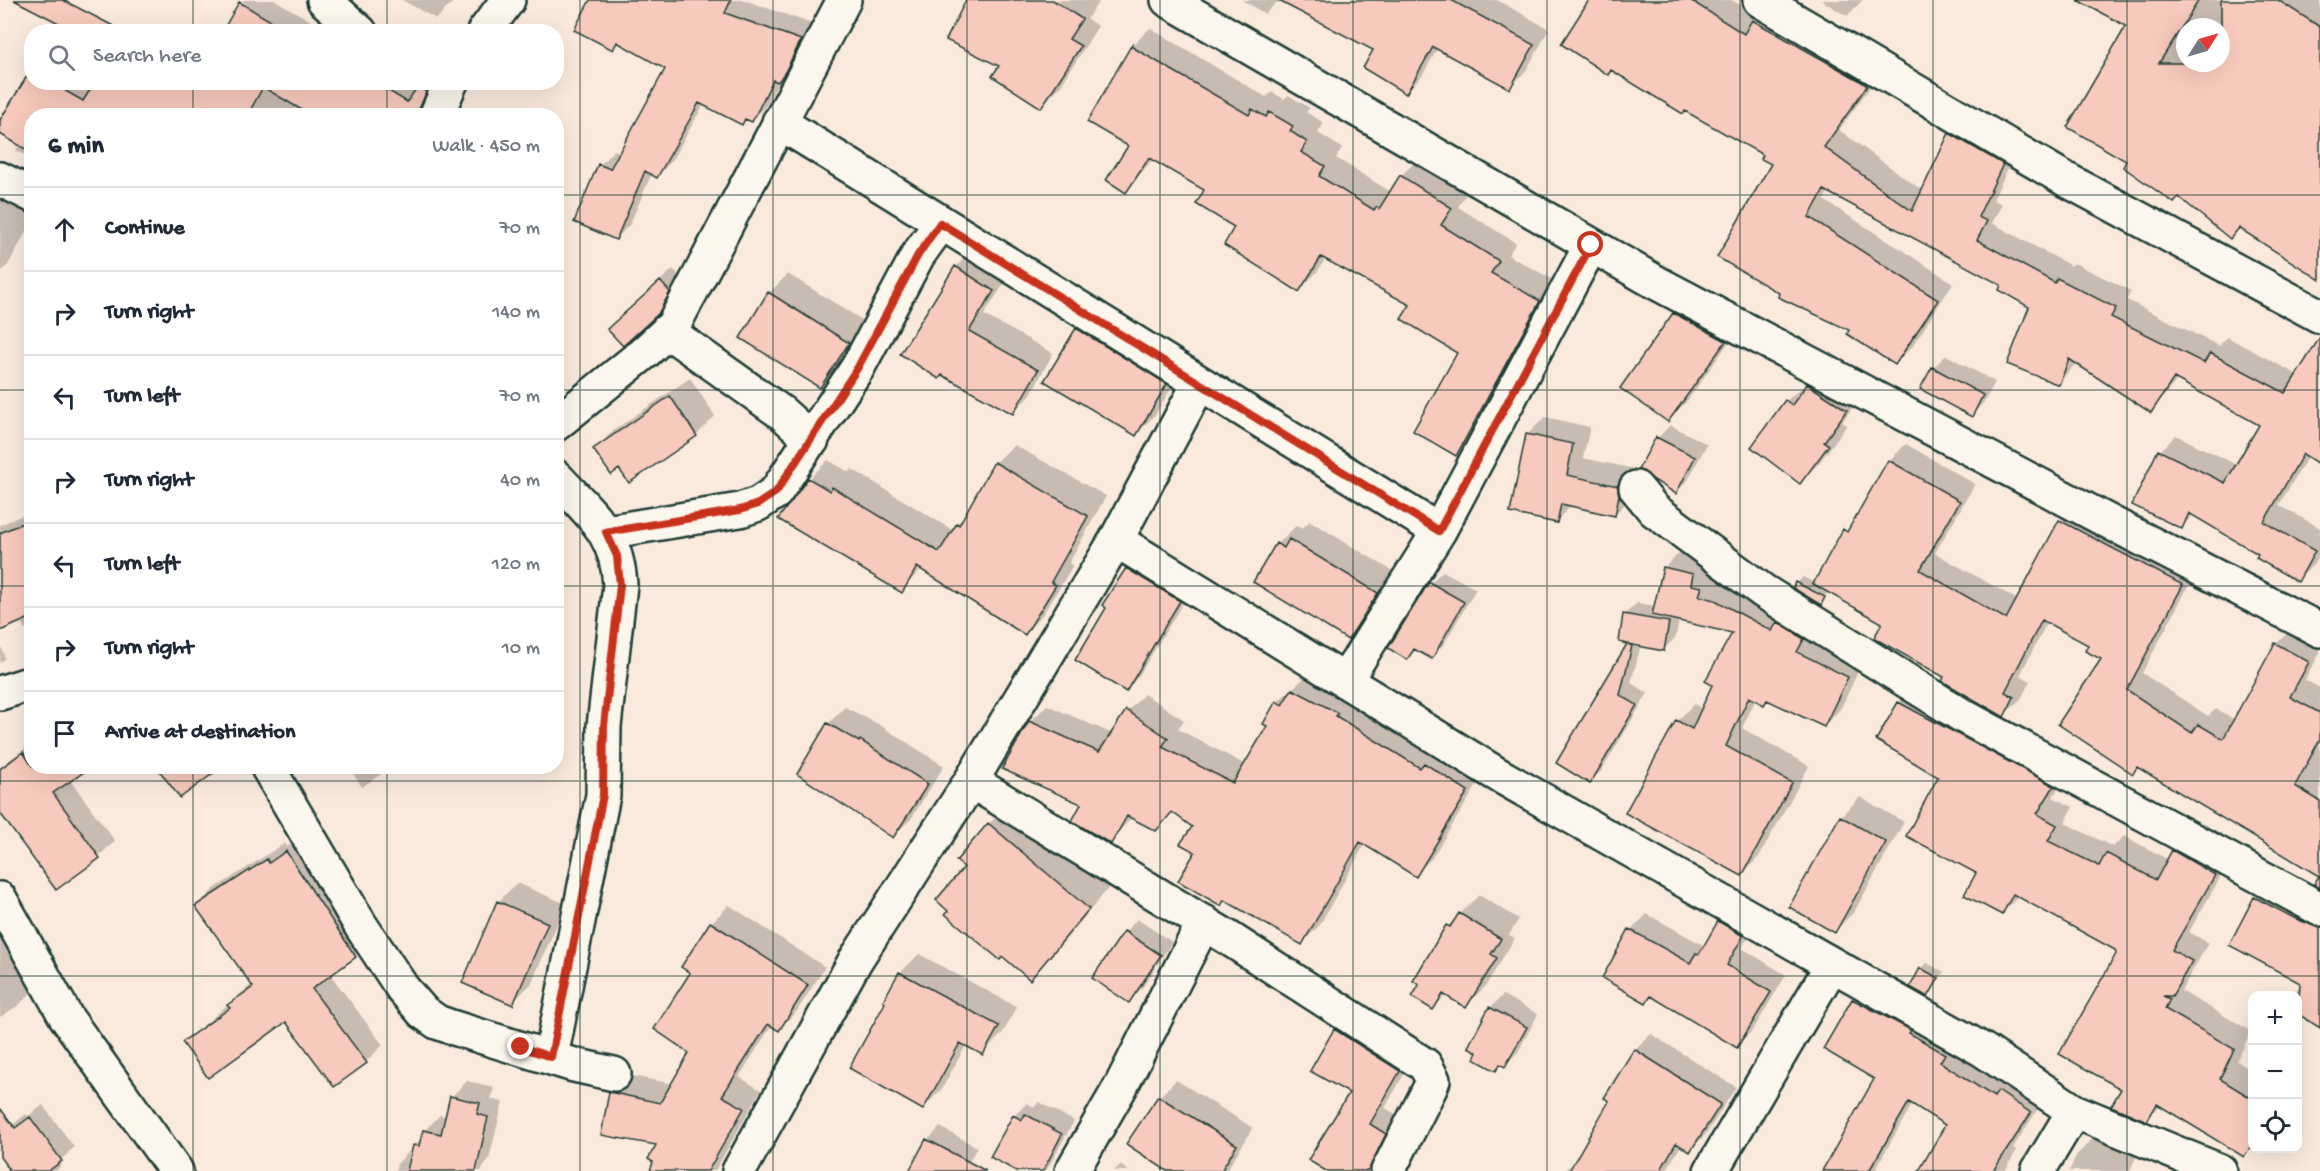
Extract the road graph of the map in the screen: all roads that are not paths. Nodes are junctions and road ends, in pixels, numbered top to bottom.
1 (324, 0) edge
2 (508, 0) edge
3 (844, 0) edge
4 (1168, 0) edge
5 (1760, 0) edge
6 (351, 24) edge
7 (490, 24) edge
8 (447, 90) edge
9 (440, 108) edge
10 (780, 122) junction
11 (0, 179) edge
12 (24, 191) edge
13 (940, 223) junction
14 (1591, 245) junction
15 (2320, 316) edge
16 (668, 331) junction
17 (1199, 384) junction
18 (564, 417) edge
19 (812, 440) junction
20 (564, 486) edge
21 (1636, 488) dead end
22 (1439, 531) junction
23 (606, 532) junction
24 (1116, 540) junction
25 (2320, 630) edge
26 (1345, 681) junction
27 (24, 686) edge
28 (0, 693) edge
29 (272, 774) edge
30 (971, 781) junction
31 (0, 899) edge
32 (2320, 909) edge
33 (1204, 922) junction
34 (1832, 965) junction
35 (551, 1057) junction
36 (614, 1074) dead end
37 (2074, 1111) junction
38 (176, 1171) edge
39 (739, 1171) edge
40 (1072, 1171) edge
41 (1388, 1171) edge
42 (1711, 1171) edge
43 (2038, 1171) edge
44 (2220, 1171) edge

1 - 6 street
2 - 7 street
3 - 10 street
4 - 14 street
5 - 15 street
8 - 9 street
10 - 13 street
10 - 16 street
11 - 12 street
13 - 17 street
13 - 19 street
14 - 22 street
14 - 25 street
16 - 18 street
16 - 19 street
17 - 22 street
17 - 24 street
19 - 23 street
20 - 23 street
21 - 32 street
22 - 26 street
23 - 35 street
24 - 26 street
24 - 30 street
26 - 34 street
27 - 28 street
29 - 35 street
30 - 33 street
30 - 39 street
31 - 38 street
33 - 40 street
33 - 41 street
34 - 37 street
34 - 42 street
35 - 36 street
37 - 43 street
37 - 44 street

